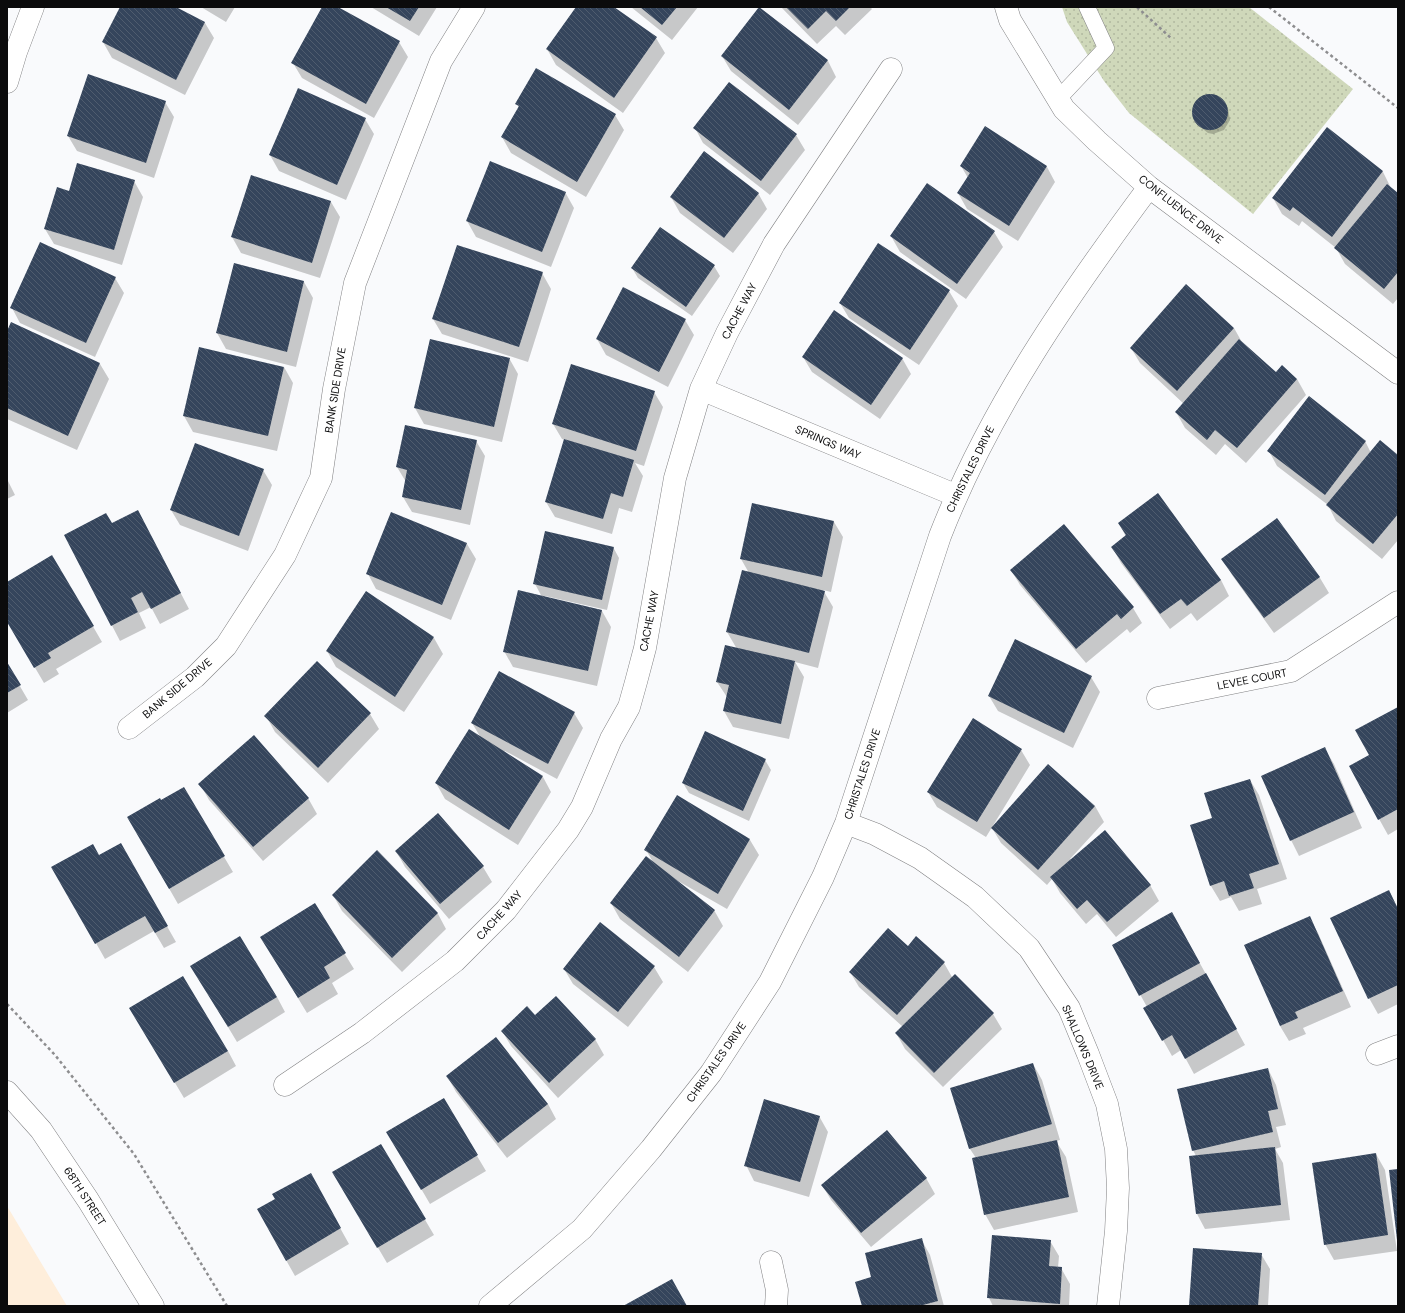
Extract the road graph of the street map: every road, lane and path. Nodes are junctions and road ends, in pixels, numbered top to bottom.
1 (33, 7) edge
2 (474, 7) edge
3 (1006, 7) edge
4 (1087, 7) edge
5 (1137, 7) edge
6 (1269, 7) edge
7 (1172, 39) dead end
8 (891, 69) dead end
9 (7, 82) edge
10 (1058, 99) junction
11 (1398, 108) edge
12 (1149, 187) junction
13 (1398, 373) edge
14 (701, 389) junction
15 (955, 495) junction
16 (1398, 602) edge
17 (1158, 698) dead end
18 (129, 728) dead end
19 (846, 823) junction
20 (7, 1004) edge
21 (1398, 1046) edge
22 (1377, 1054) dead end
23 (285, 1085) dead end
24 (7, 1092) edge
25 (771, 1262) dead end
26 (154, 1306) edge
27 (227, 1306) edge
28 (490, 1306) edge
29 (776, 1306) edge
30 (1108, 1306) edge

1 - 9 street
2 - 18 street, BANK SIDE DRIVE
3 - 10 street, CONFLUENCE DRIVE
4 - 10 lane
5 - 7 path
6 - 11 path
8 - 14 street, CACHE WAY
10 - 12 street, CONFLUENCE DRIVE
12 - 13 street, CONFLUENCE DRIVE
12 - 15 street, CHRISTALES DRIVE
14 - 15 street, SPRINGS WAY
14 - 23 street, CACHE WAY
15 - 19 street, CHRISTALES DRIVE
16 - 17 street, LEVEE COURT
19 - 28 street, CHRISTALES DRIVE
19 - 30 street, SHALLOWS DRIVE
20 - 27 path
21 - 22 street
24 - 26 street, 68TH STREET
25 - 29 street

